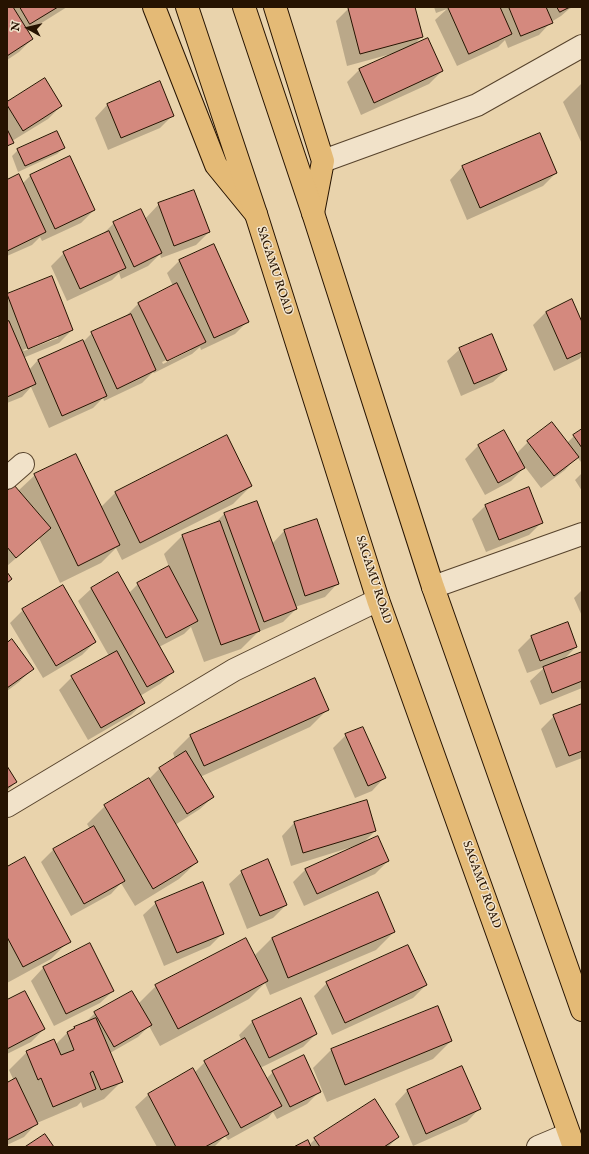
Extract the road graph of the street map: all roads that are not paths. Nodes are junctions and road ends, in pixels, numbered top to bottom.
1 (154, 7) edge
2 (187, 7) edge
3 (244, 7) edge
4 (275, 7) edge
5 (582, 46) edge
6 (323, 162) junction
7 (313, 213) junction
8 (256, 214) junction
9 (23, 464) dead end
10 (7, 478) edge
11 (582, 534) edge
12 (434, 587) junction
13 (378, 600) junction
14 (7, 806) edge
15 (582, 1010) edge
16 (572, 1140) edge
17 (538, 1147) edge

1 - 8 main road
2 - 8 main road, SAGAMU ROAD
3 - 7 main road
4 - 6 main road
5 - 6 street
6 - 7 main road
7 - 12 main road
8 - 13 main road, SAGAMU ROAD
9 - 10 street
11 - 12 street
12 - 15 main road
13 - 14 street
13 - 16 main road, SAGAMU ROAD
16 - 17 street

